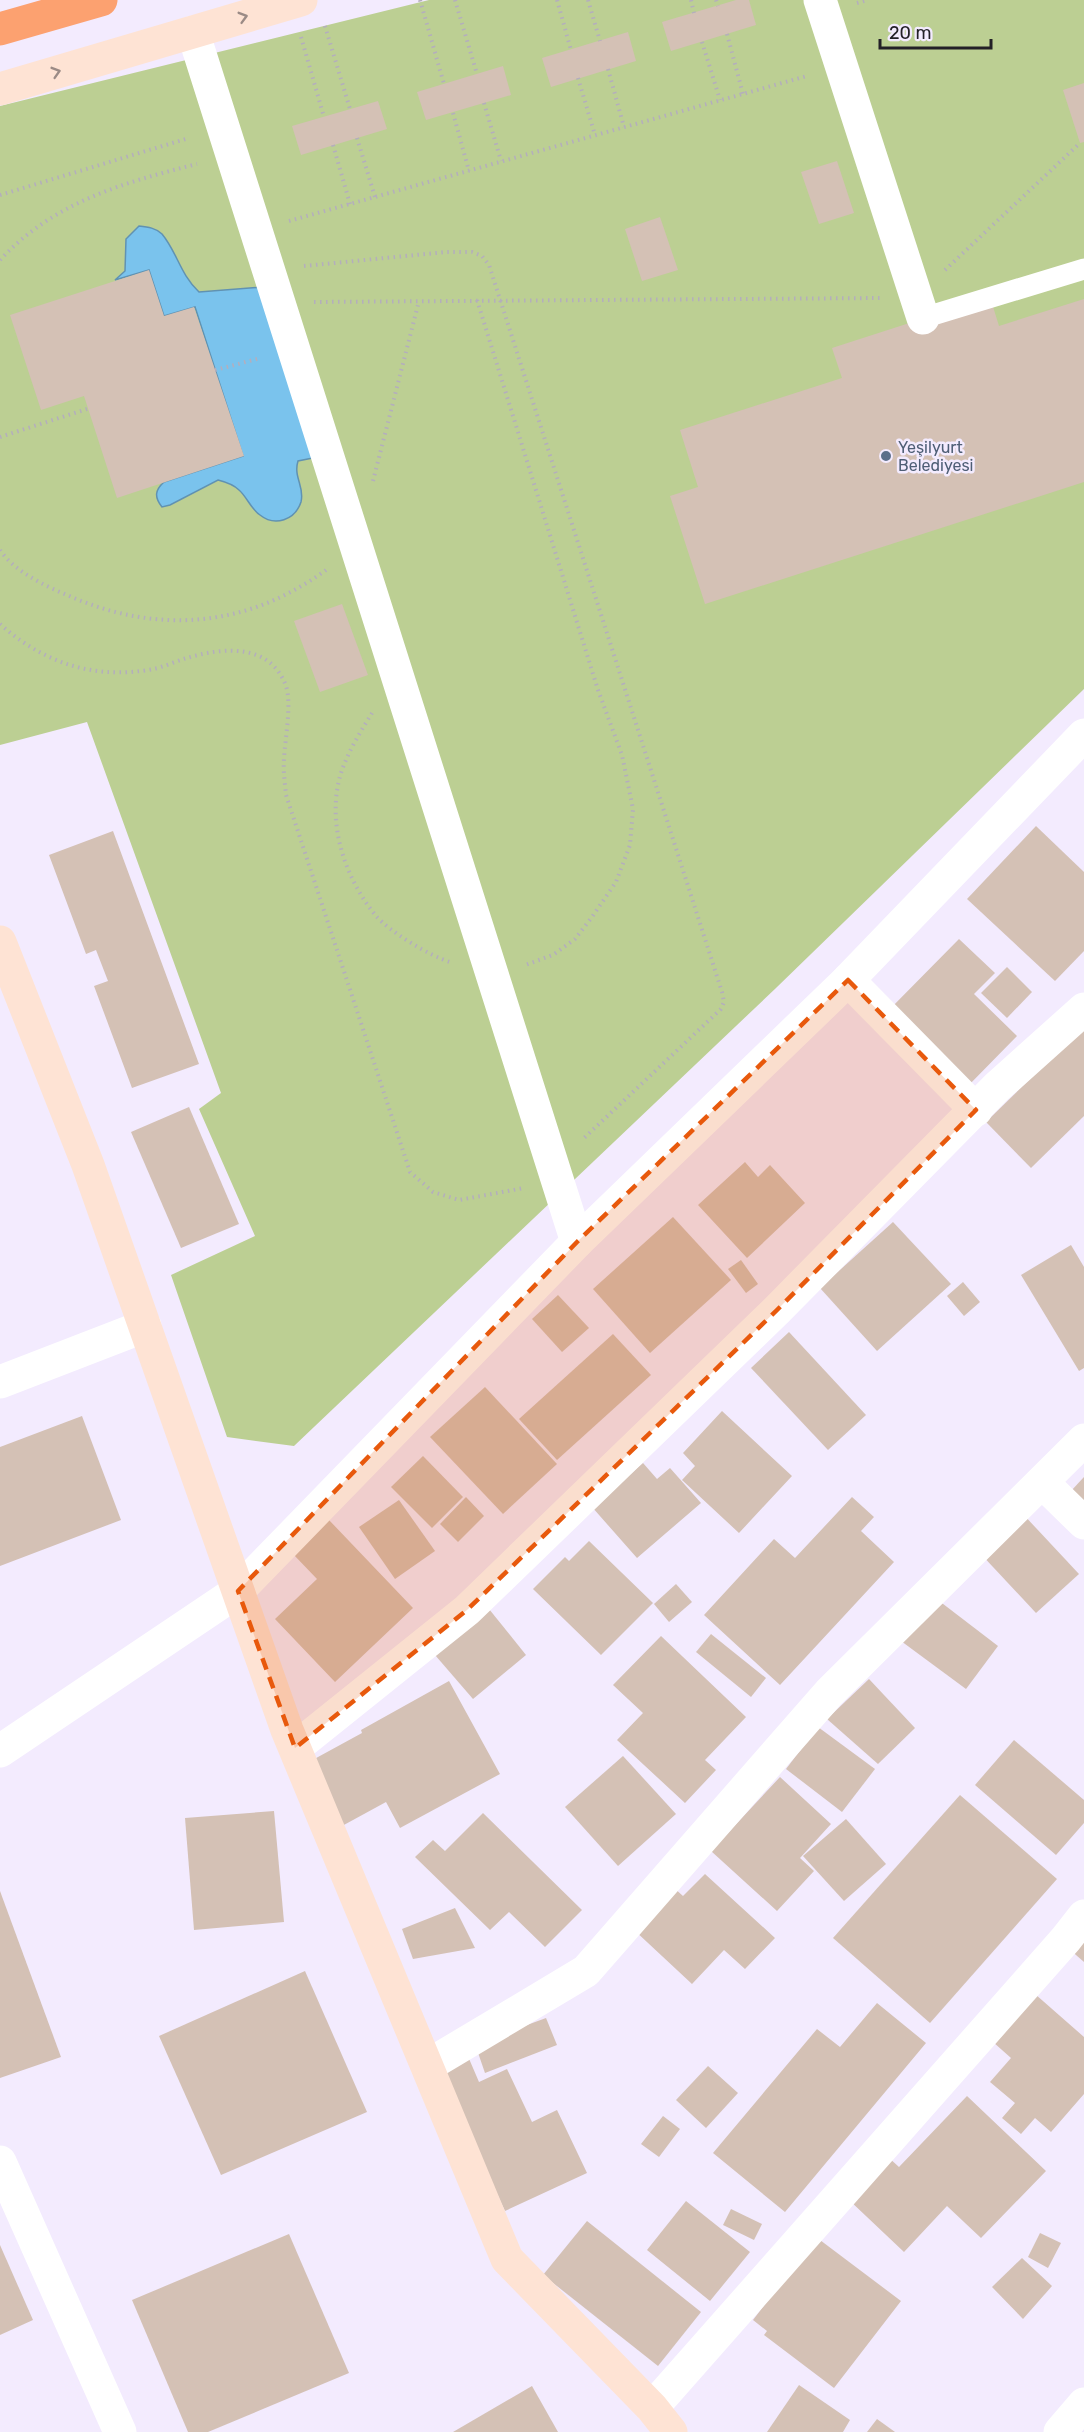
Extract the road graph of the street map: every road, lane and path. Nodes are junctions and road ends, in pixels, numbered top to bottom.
1 (100, 0) edge
2 (420, 0) edge
3 (455, 0) edge
4 (557, 0) edge
5 (588, 0) edge
6 (690, 0) edge
7 (716, 0) edge
8 (820, 0) edge
9 (718, 6) dead end
10 (305, 8) edge
11 (694, 13) dead end
12 (0, 29) edge
13 (194, 32) junction
14 (727, 34) dead end
15 (600, 41) dead end
16 (702, 42) dead end
17 (571, 50) dead end
18 (842, 66) junction
19 (608, 69) dead end
20 (477, 74) dead end
21 (578, 78) dead end
22 (444, 84) dead end
23 (0, 89) edge
24 (743, 94) junction
25 (720, 100) junction
26 (484, 103) dead end
27 (350, 109) dead end
28 (453, 113) dead end
29 (324, 117) dead end
30 (624, 127) junction
31 (595, 135) junction
32 (357, 138) dead end
33 (228, 142) junction
34 (1080, 143) dead end
35 (333, 145) dead end
36 (501, 161) junction
37 (469, 171) junction
38 (0, 195) edge
39 (375, 197) junction
40 (350, 204) junction
41 (256, 230) junction
42 (0, 260) edge
43 (1084, 269) edge
44 (477, 300) junction
45 (419, 301) junction
46 (279, 302) junction
47 (920, 308) junction
48 (294, 349) junction
49 (215, 370) dead end
50 (87, 409) dead end
51 (0, 437) edge
52 (371, 491) dead end
53 (357, 546) junction
54 (0, 550) edge
55 (397, 675) junction
56 (1084, 735) edge
57 (0, 942) edge
58 (490, 968) junction
59 (848, 980) junction
60 (1084, 1009) edge
61 (976, 1110) junction
62 (577, 1242) junction
63 (145, 1326) junction
64 (0, 1382) edge
65 (1084, 1440) edge
66 (1042, 1482) junction
67 (1084, 1523) edge
68 (238, 1591) junction
69 (295, 1748) junction
70 (0, 1751) edge
71 (1078, 1936) edge
72 (427, 2066) junction
73 (0, 2162) edge
74 (1084, 2404) edge
75 (662, 2420) edge
76 (120, 2432) edge
77 (1060, 2432) edge

1 - 12 highway
2 - 22 path
3 - 20 path
4 - 17 path
5 - 15 path
6 - 11 path
7 - 9 path
8 - 18 street
13 -> 10 street
10 - 27 path
10 - 29 path
23 -> 13 street
13 - 33 street
14 - 24 path
16 - 25 path
18 - 24 path
18 - 47 street
19 - 30 path
21 - 31 path
24 - 25 path
25 - 30 path
26 - 36 path
28 - 37 path
30 - 31 path
31 - 36 path
32 - 39 path
33 - 38 path
33 - 41 street
33 - 42 path
34 - 47 path
35 - 40 path
36 - 37 path
37 - 39 path
39 - 40 path
40 - 41 path
41 - 46 street
43 - 47 lane
44 - 45 path
44 - 47 path
44 - 58 path
45 - 46 path
45 - 52 path
46 - 48 street
48 - 49 path
48 - 53 street
50 - 51 path
53 - 54 path
53 - 55 street
55 - 58 street
55 - 58 path
56 - 59 street
57 - 63 street
58 - 62 street
59 - 61 street
59 - 62 street
60 - 61 street
61 - 69 street
62 - 68 street
63 - 64 street
63 - 68 street
65 - 66 street
66 - 67 street
66 - 72 street
68 - 69 street
68 - 70 street
69 - 72 street
71 - 75 street
72 - 75 street
73 - 76 street
74 - 77 street

